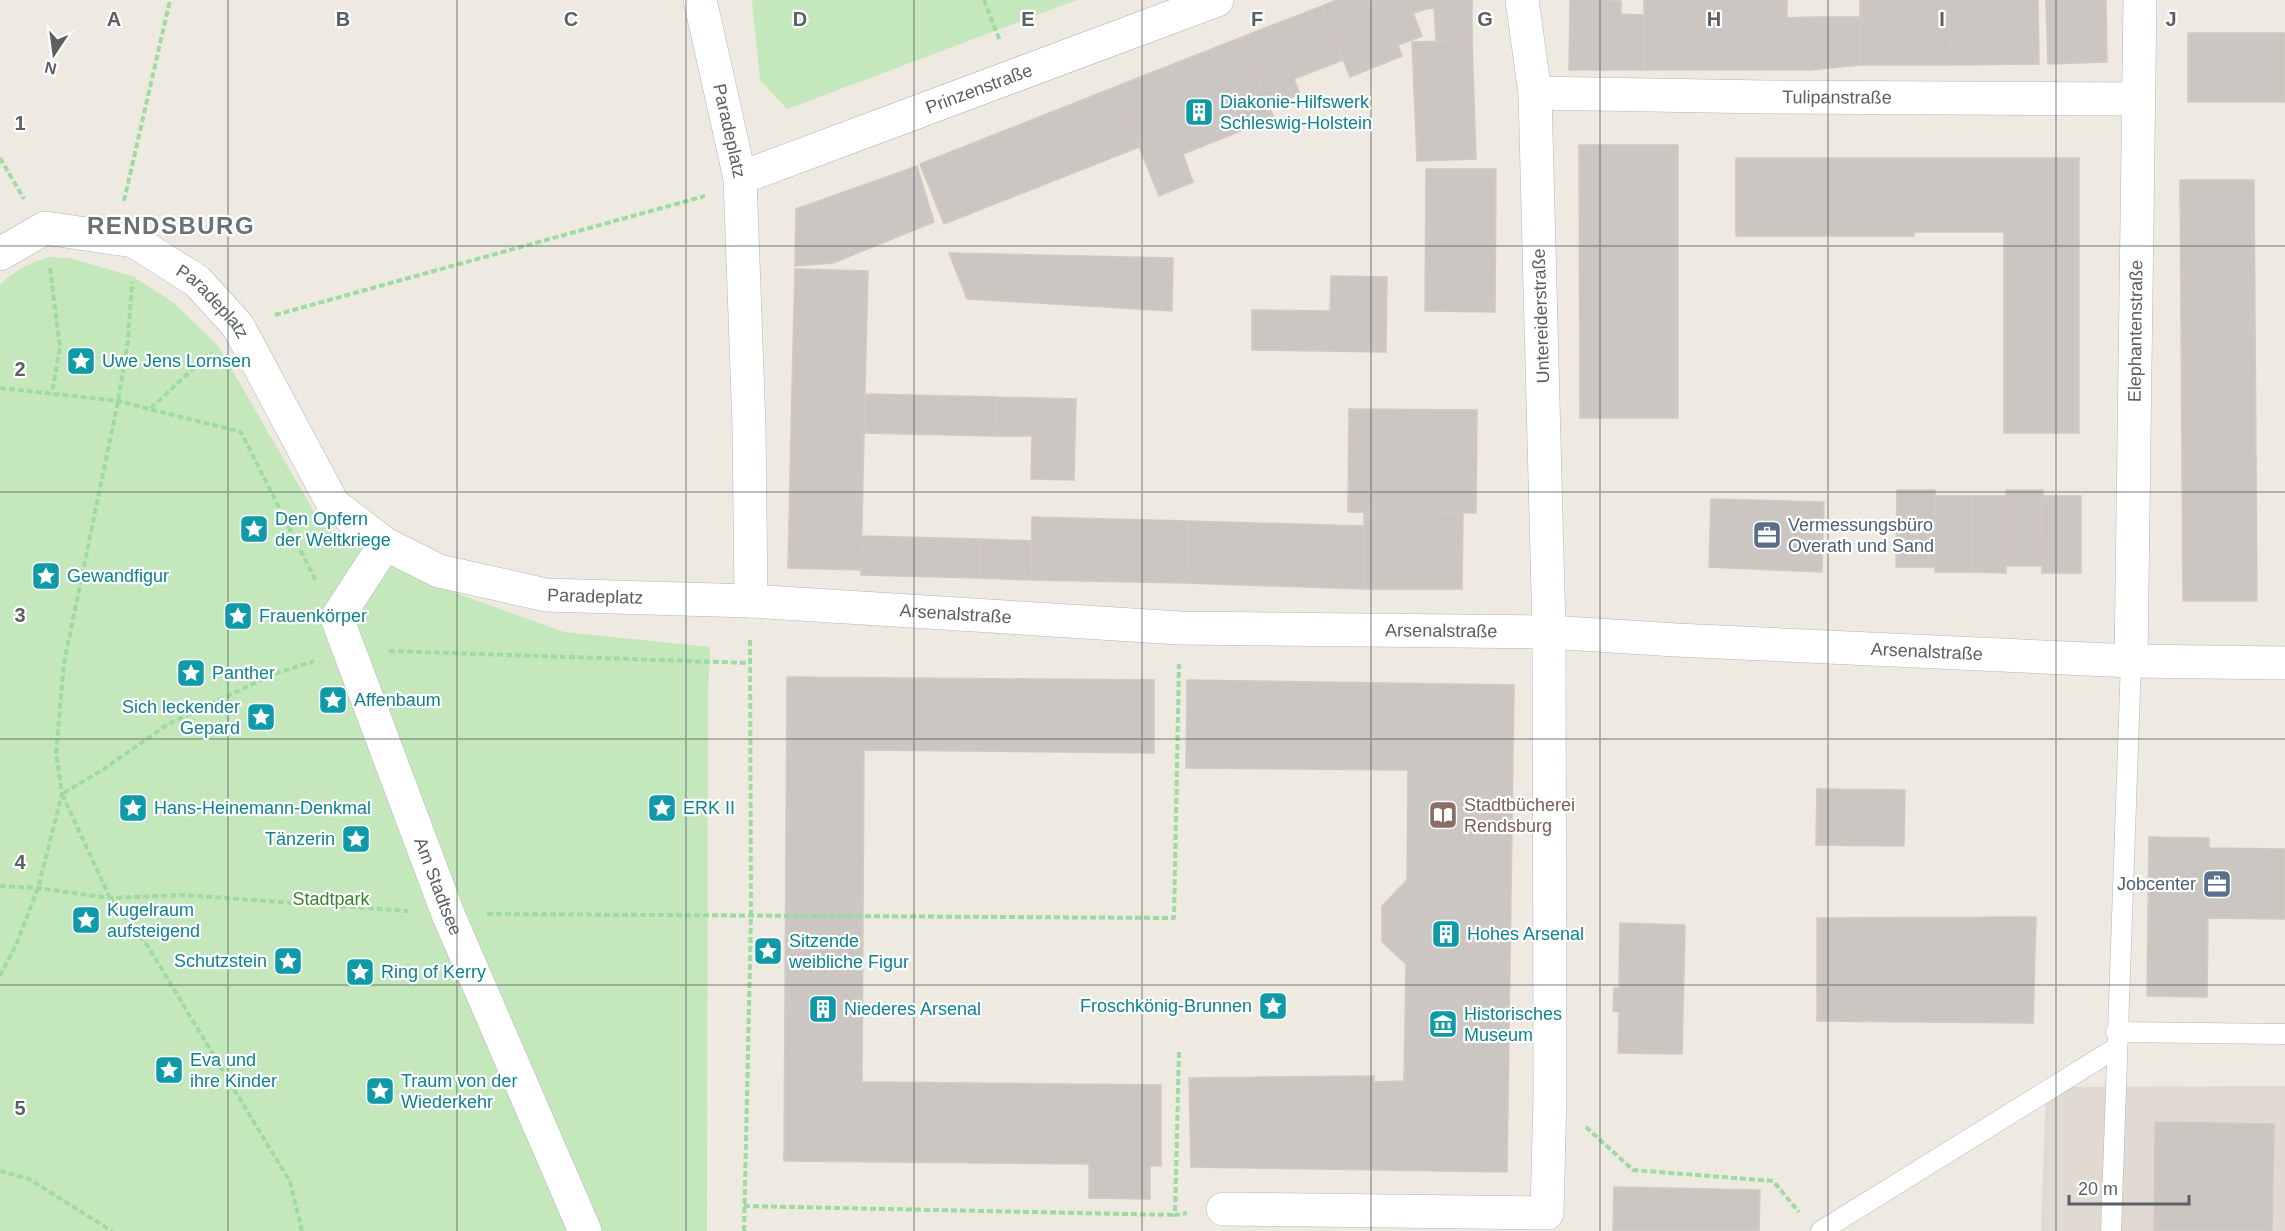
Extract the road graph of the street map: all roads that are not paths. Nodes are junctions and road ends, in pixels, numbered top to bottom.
1 (700, 0) edge
2 (1217, 0) edge
3 (1522, 0) edge
4 (2140, 0) edge
5 (1535, 93) junction
6 (2138, 99) junction
7 (740, 178) junction
8 (0, 254) edge
9 (385, 544) junction
10 (751, 601) junction
11 (1549, 632) junction
12 (2131, 662) junction
13 (2285, 663) edge
14 (2285, 1034) edge
15 (2116, 1040) junction
16 (1223, 1209) road end
17 (585, 1231) edge
18 (1821, 1231) edge
19 (2111, 1231) edge

1 - 7 street, Paradeplatz
2 - 7 street, Prinzenstraße
3 - 5 street, Untereiderstraße
4 - 6 street, Elephantenstraße
5 - 6 street, Tulipanstraße
5 - 11 street, Untereiderstraße
6 - 12 street, Elephantenstraße
7 - 10 street, Paradeplatz
8 - 9 street, Paradeplatz
9 - 10 street, Paradeplatz
9 - 17 street, Am Stadtsee
10 - 11 street, Arsenalstraße
11 - 12 street, Arsenalstraße
11 - 16 street, Untereiderstraße
12 - 13 street, Arsenalstraße
12 - 15 lane
14 - 15 lane
15 - 18 lane
15 - 19 lane

